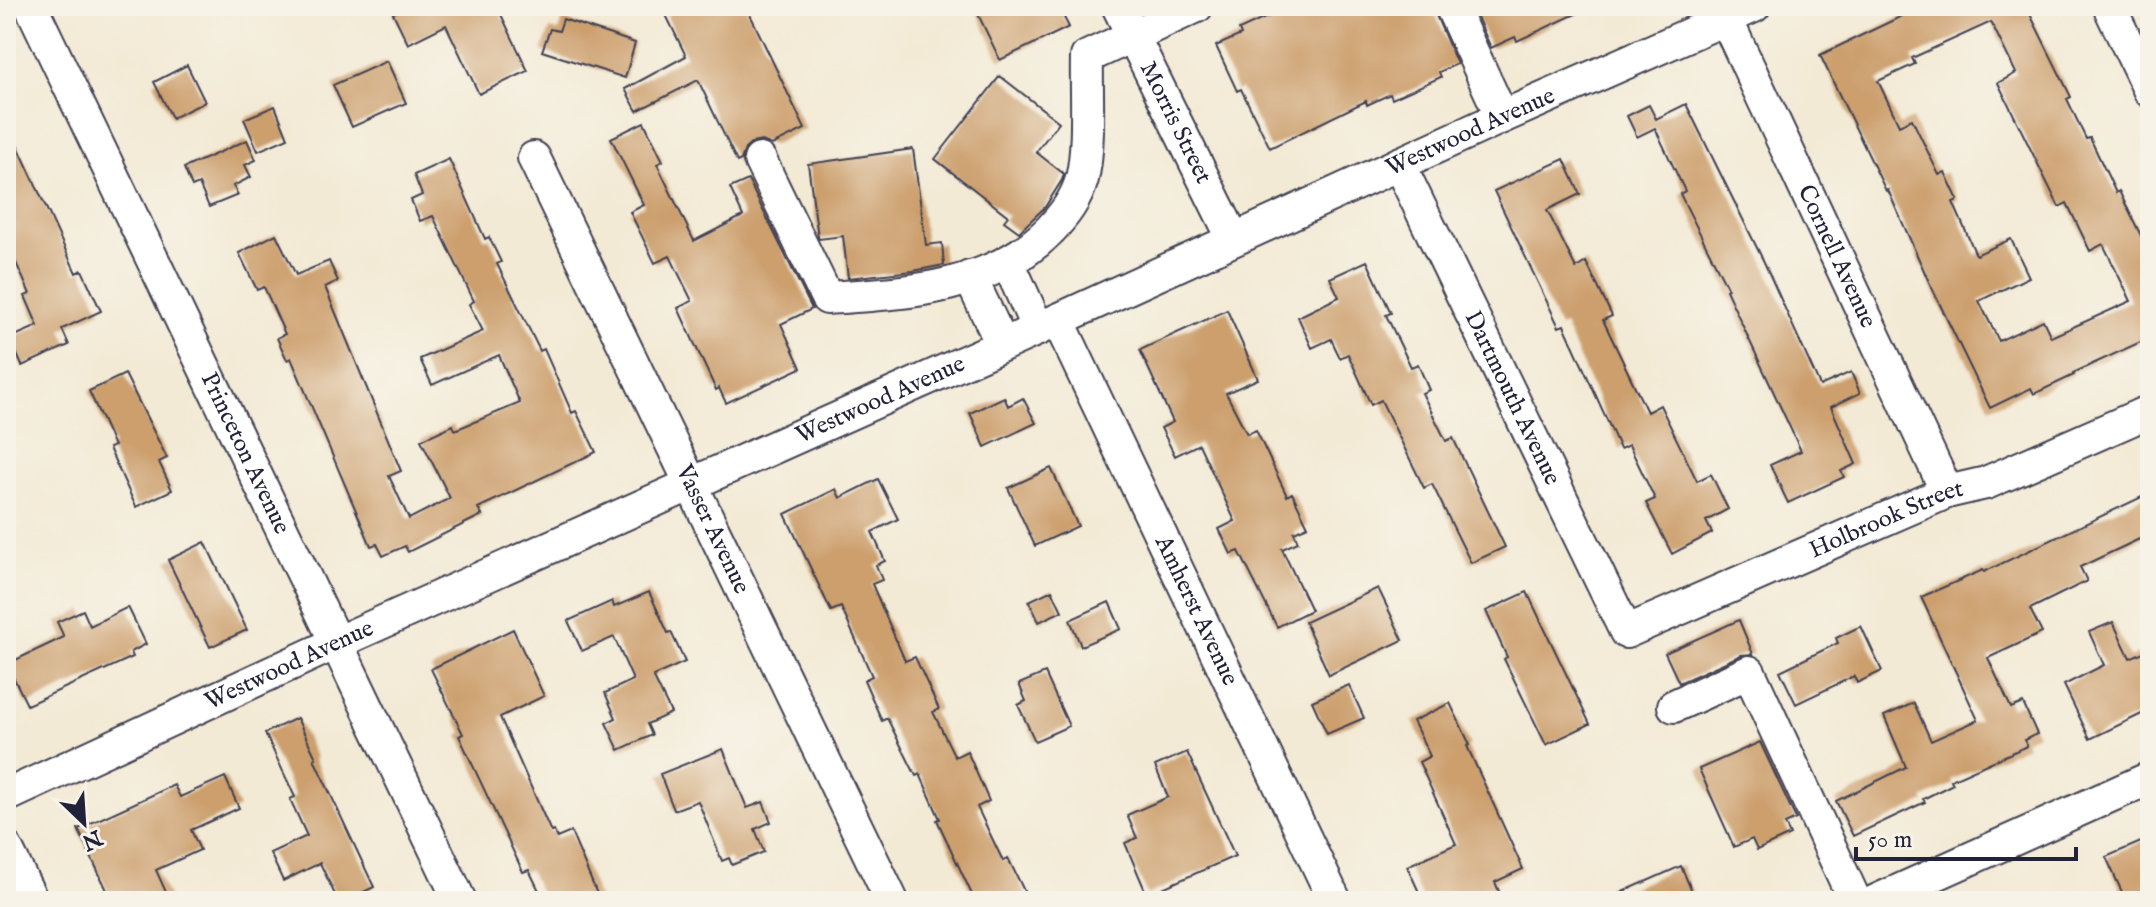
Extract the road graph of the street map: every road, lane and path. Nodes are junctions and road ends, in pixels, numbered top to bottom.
1 (31, 6) edge
2 (1118, 6) edge
3 (1197, 6) edge
4 (1451, 6) edge
5 (2109, 6) edge
6 (1740, 12) edge
7 (1132, 36) junction
8 (2150, 91) edge
9 (1502, 117) junction
10 (534, 158) dead end
11 (760, 160) dead end
12 (1399, 164) junction
13 (1233, 238) junction
14 (1008, 262) junction
15 (970, 277) junction
16 (1048, 324) junction
17 (1002, 344) junction
18 (2150, 411) edge
19 (692, 484) junction
20 (1947, 492) junction
21 (1626, 632) joint
22 (336, 643) junction
23 (1674, 706) dead end
24 (2150, 778) edge
25 (6, 796) edge
26 (6, 848) edge
27 (32, 901) edge
28 (460, 901) edge
29 (892, 901) edge
30 (1335, 901) edge
31 (1855, 901) edge
32 (1876, 901) edge

1 - 22 street, Princeton Avenue
2 - 7 street, Morris Street
3 - 7 street
4 - 9 street
5 - 8 street
6 - 9 street, Westwood Avenue
6 - 20 street, Cornell Avenue
7 - 13 street, Morris Street
7 - 14 street
9 - 12 street, Westwood Avenue
10 - 19 street, Vasser Avenue
11 - 15 street
12 - 13 street, Westwood Avenue
12 - 21 street, Dartmouth Avenue
13 - 16 street, Westwood Avenue
14 - 15 street
14 - 16 street, Amherst Avenue
15 - 17 street
16 - 17 street, Westwood Avenue
16 - 30 street, Amherst Avenue
17 - 19 street, Westwood Avenue
18 - 20 street, Holbrook Street
19 - 22 street, Westwood Avenue
19 - 29 street, Vasser Avenue
20 - 21 street, Holbrook Street
22 - 25 street, Westwood Avenue
22 - 28 street, Princeton Avenue
23 - 31 street
24 - 32 street
26 - 27 street

